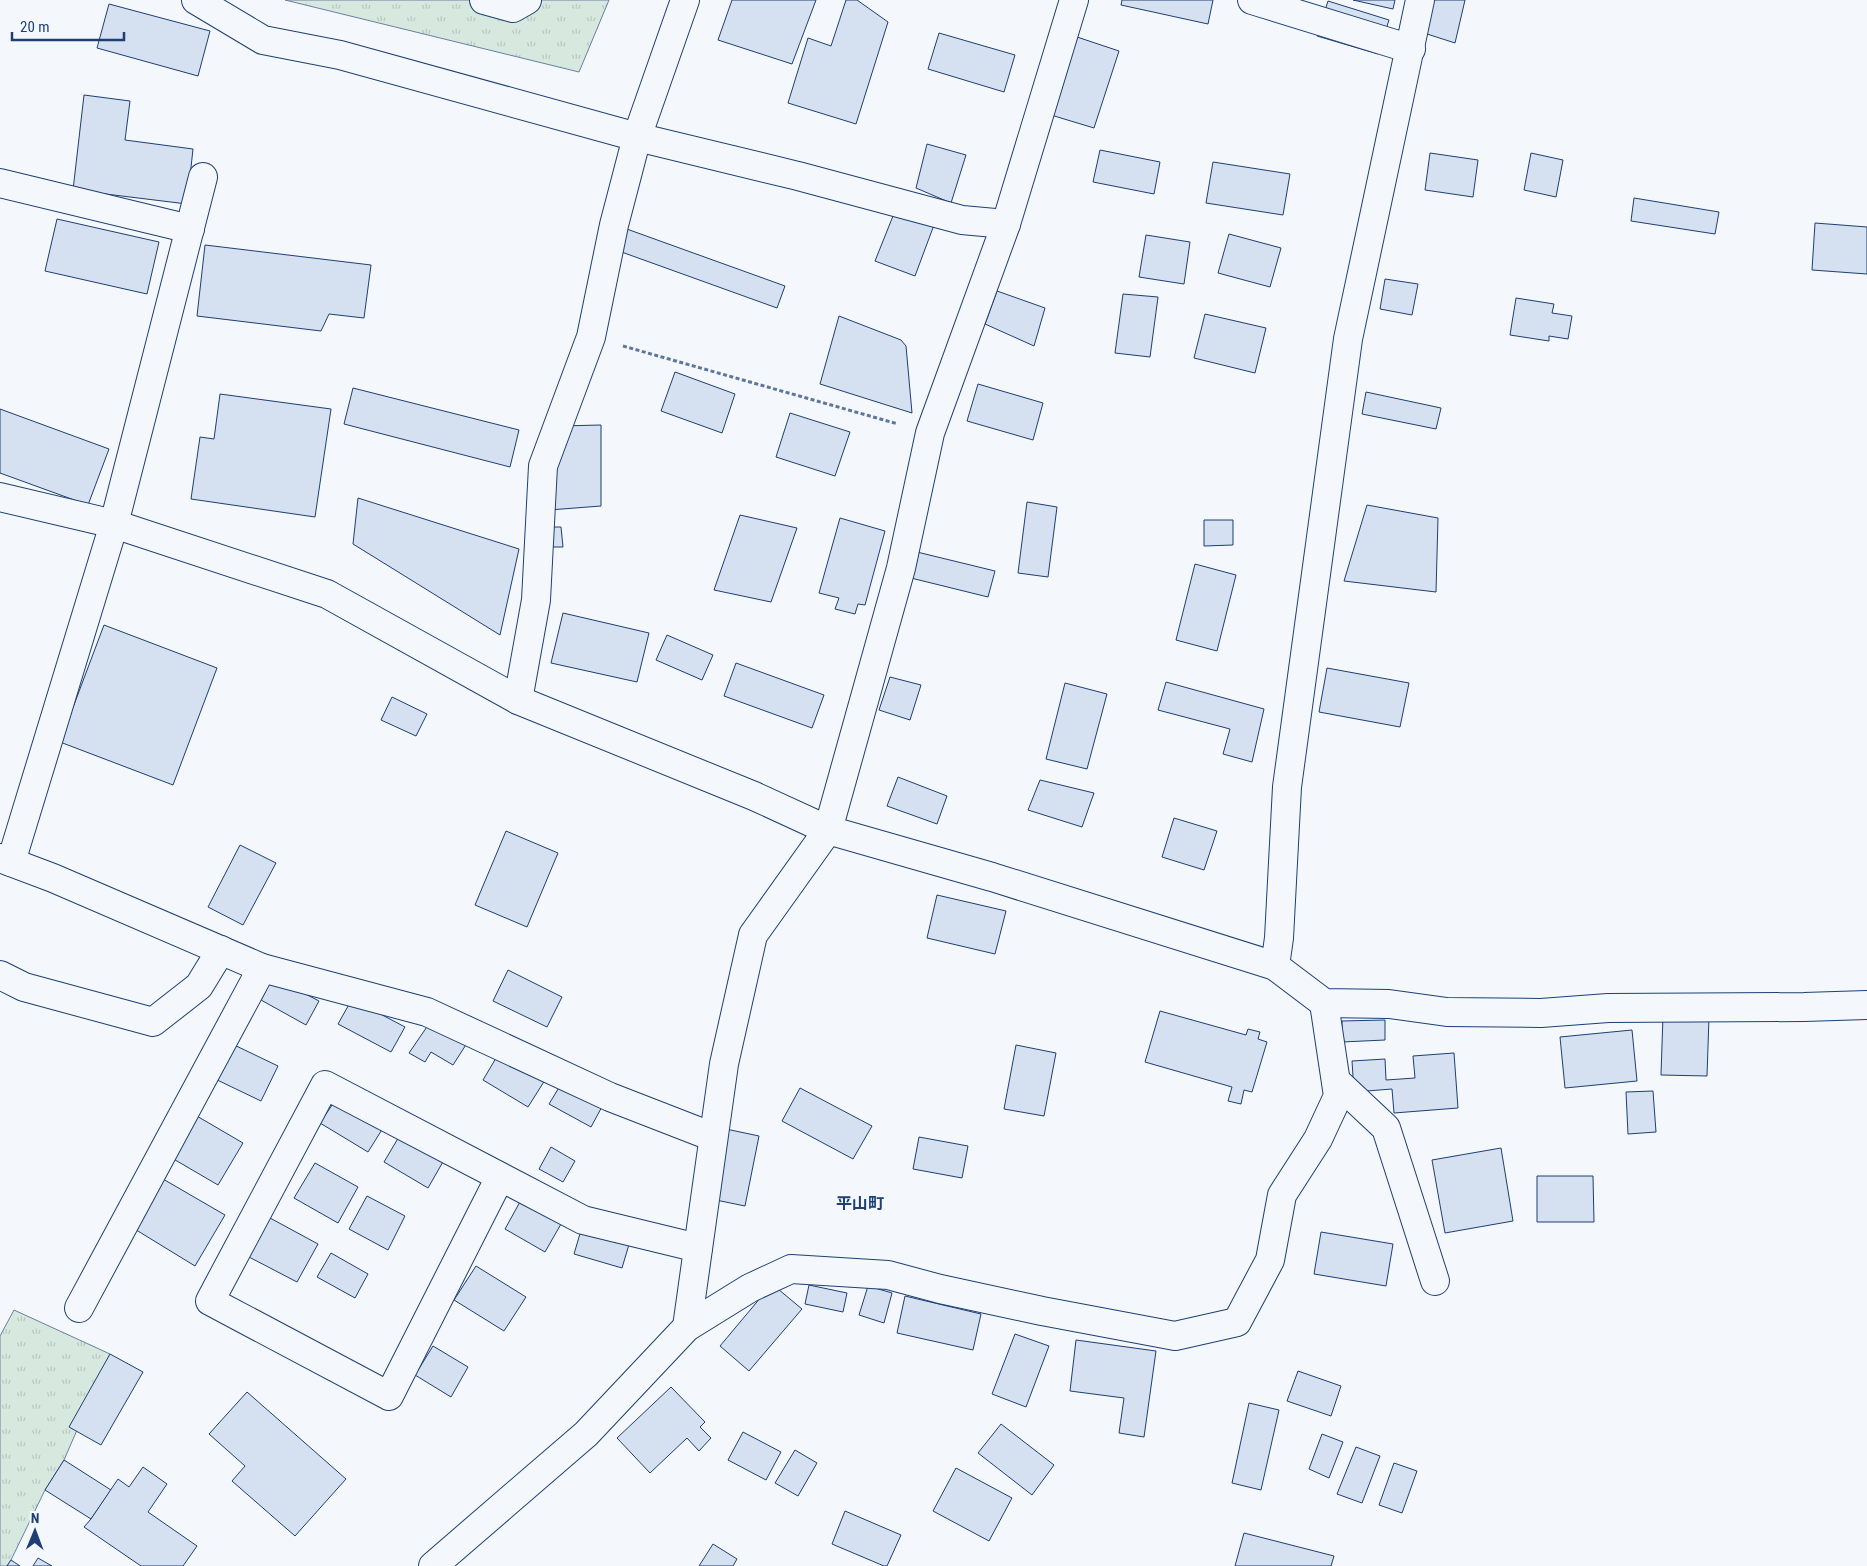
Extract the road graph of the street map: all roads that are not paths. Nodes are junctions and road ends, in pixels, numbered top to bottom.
1 (196, 0) edge
2 (484, 0) edge
3 (527, 0) edge
4 (685, 0) edge
5 (1074, 0) edge
6 (1252, 0) edge
7 (1420, 0) edge
8 (1411, 49) junction
9 (637, 138) junction
10 (204, 177) dead end
11 (0, 183) edge
12 (1006, 224) junction
13 (190, 229) junction
14 (0, 497) edge
15 (114, 524) junction
16 (518, 700) junction
17 (828, 830) junction
18 (6, 860) edge
19 (221, 950) junction
20 (1275, 966) junction
21 (262, 968) junction
22 (0, 975) edge
23 (1324, 1003) junction
24 (1867, 1005) edge
25 (1336, 1081) junction
26 (714, 1137) junction
27 (500, 1177) junction
28 (698, 1248) junction
29 (1435, 1281) dead end
30 (78, 1308) dead end
31 (686, 1327) junction
32 (433, 1566) edge

1 - 9 street
2 - 3 street
4 - 9 street
5 - 12 street
6 - 8 street
7 - 8 street
8 - 20 street
9 - 12 street
9 - 16 street
10 - 13 street
11 - 13 street
12 - 17 street
13 - 15 street
14 - 15 street
15 - 16 street
15 - 18 street
16 - 17 street
17 - 20 street
17 - 26 street
18 - 19 street
19 - 21 street
19 - 22 street
20 - 23 street
21 - 26 street
21 - 30 street
23 - 24 street
23 - 25 street
25 - 29 street
25 - 31 street
26 - 28 street
27 - 27 street
27 - 28 street
28 - 31 street
31 - 32 street

